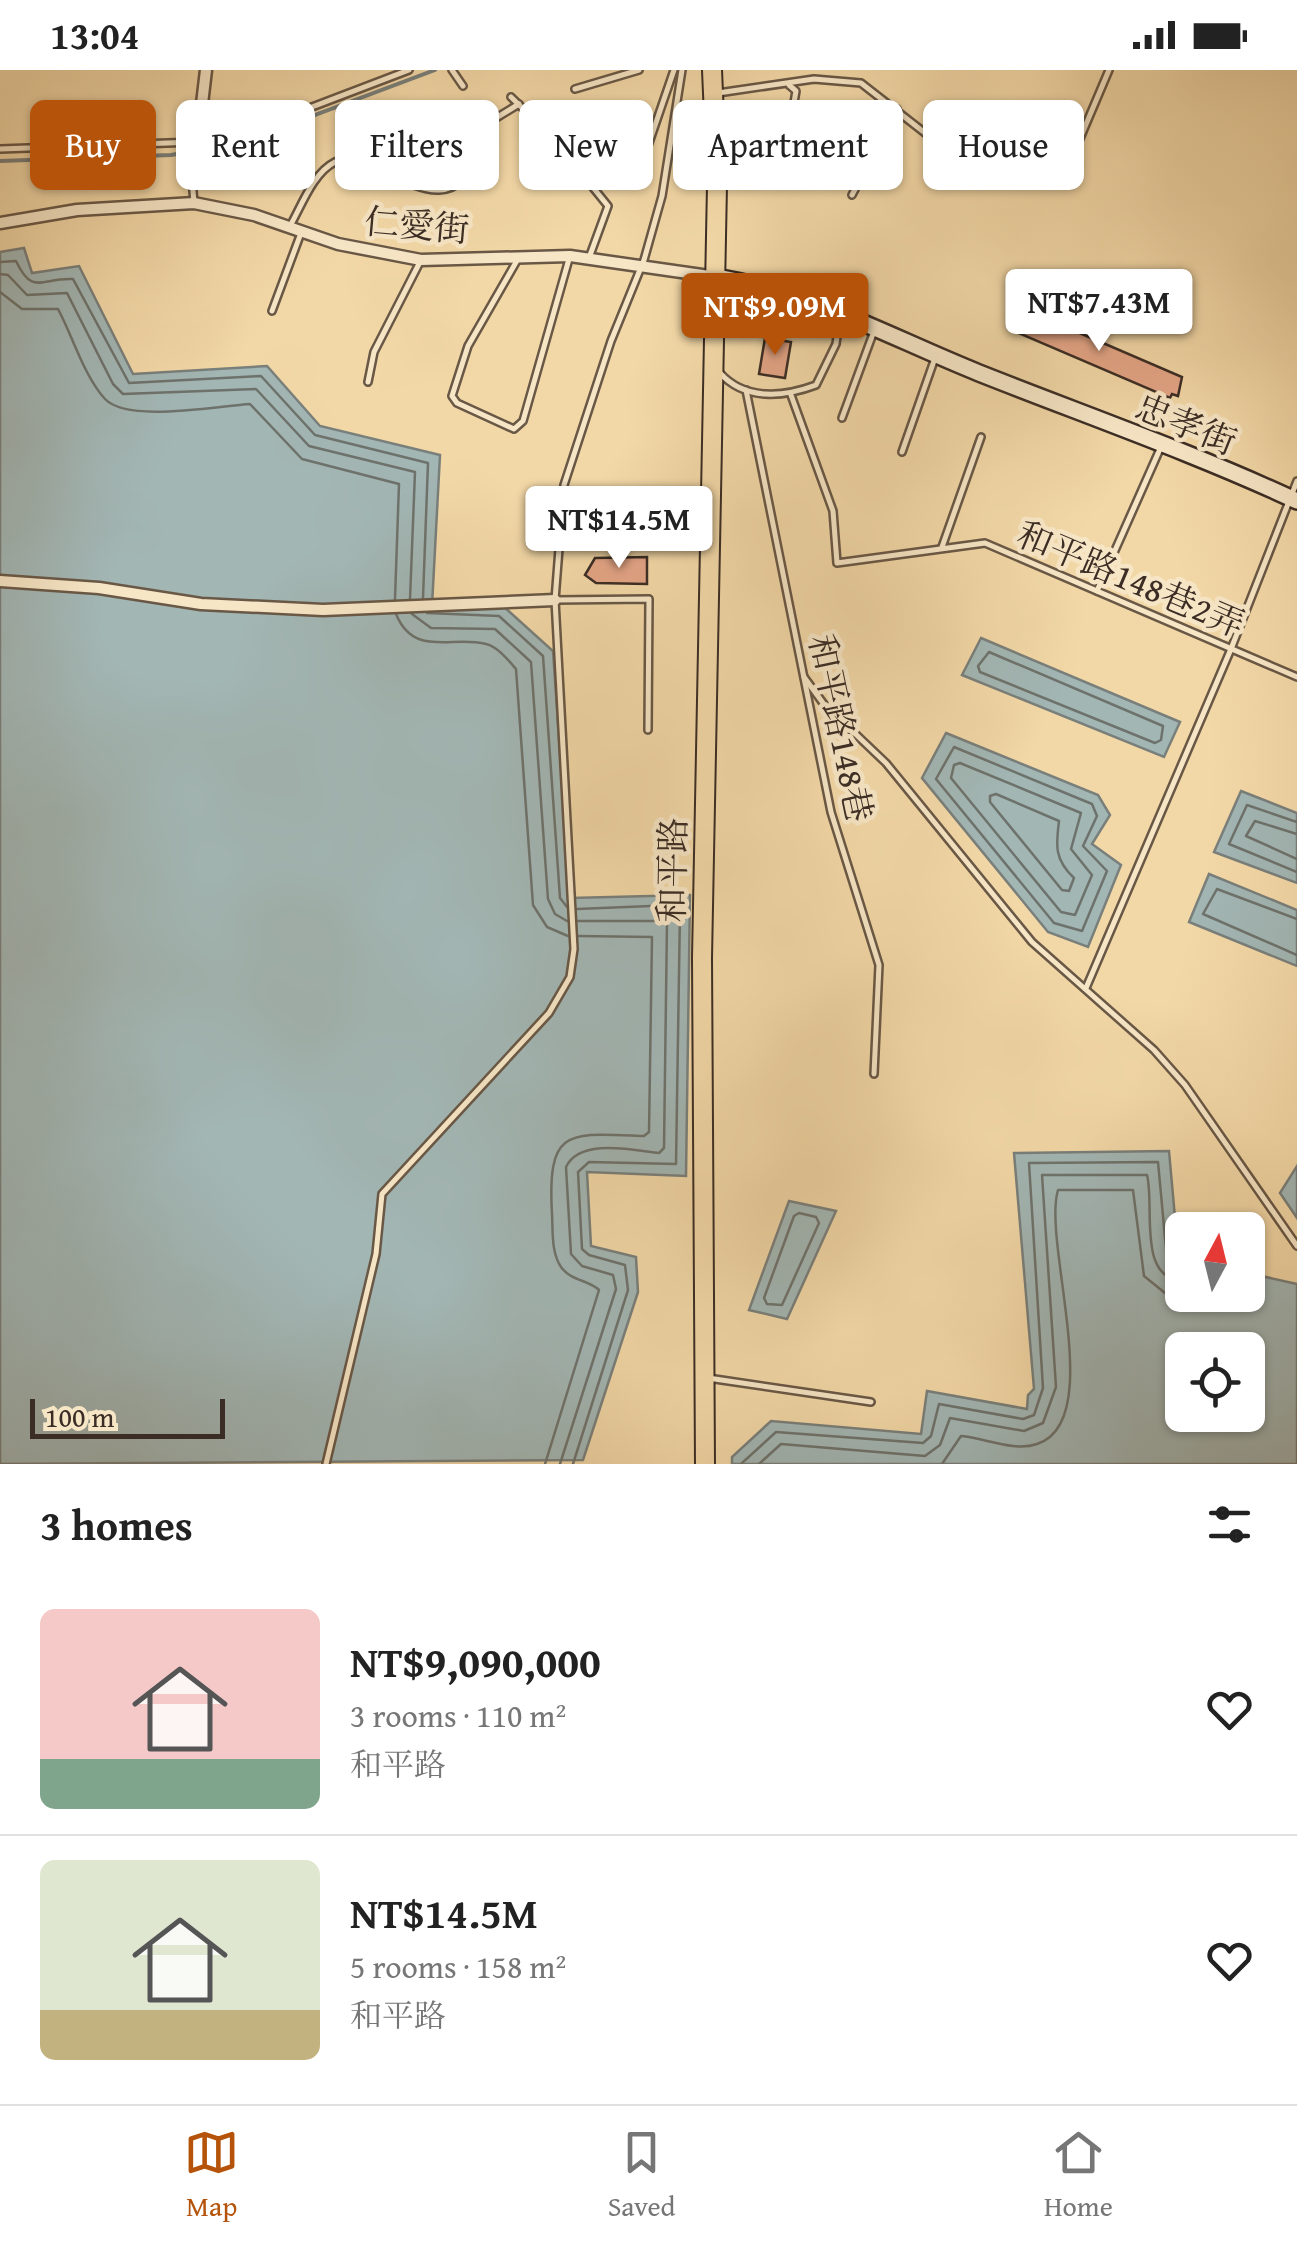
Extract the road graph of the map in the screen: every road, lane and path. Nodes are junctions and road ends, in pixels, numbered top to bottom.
1 (206, 70) edge
2 (409, 70) edge
3 (452, 70) edge
4 (639, 70) edge
5 (674, 70) edge
6 (682, 70) edge
7 (712, 70) edge
8 (864, 70) edge
9 (1109, 70) edge
10 (786, 83) junction
11 (860, 83) junction
12 (463, 86) dead end
13 (575, 89) dead end
14 (715, 94) junction
15 (511, 96) dead end
16 (202, 100) edge
17 (794, 100) edge
18 (883, 100) edge
19 (519, 104) joint
20 (315, 105) edge
21 (903, 115) edge
22 (499, 116) edge
23 (653, 131) edge
24 (176, 148) edge
25 (0, 149) edge
26 (335, 163) edge
27 (193, 190) edge
28 (595, 190) edge
29 (855, 190) edge
30 (852, 195) dead end
31 (194, 203) junction
32 (0, 223) edge
33 (295, 231) junction
34 (520, 256) junction
35 (570, 256) junction
36 (590, 258) junction
37 (421, 260) junction
38 (642, 266) junction
39 (716, 277) junction
40 (840, 310) junction
41 (272, 311) dead end
42 (874, 328) junction
43 (936, 356) junction
44 (715, 366) junction
45 (368, 382) dead end
46 (746, 390) junction
47 (791, 395) junction
48 (842, 418) dead end
49 (980, 437) dead end
50 (1161, 446) junction
51 (902, 452) dead end
52 (1297, 481) edge
53 (1294, 500) edge
54 (942, 547) junction
55 (0, 581) edge
56 (1097, 591) junction
57 (555, 600) junction
58 (1231, 649) junction
59 (804, 677) junction
60 (1297, 677) edge
61 (648, 730) dead end
62 (1086, 988) junction
63 (874, 1074) dead end
64 (1297, 1246) edge
65 (704, 1378) junction
66 (871, 1402) dead end
67 (326, 1464) edge
68 (706, 1464) edge

1 - 16 street
2 - 20 lane
3 - 12 lane
4 - 13 lane
5 - 23 lane
6 - 38 lane
7 - 14 main road, 和平路
8 - 11 lane
9 - 21 lane
10 - 11 lane
10 - 14 lane
10 - 17 lane
11 - 18 lane
14 - 39 main road, 和平路
15 - 19 lane
19 - 22 lane
24 - 25 lane
26 - 33 lane
27 - 31 lane
28 - 36 lane
29 - 30 lane
31 - 32 street, 仁愛街
31 - 33 street, 仁愛街
33 - 37 street, 仁愛街
33 - 41 lane
34 - 35 street, 仁愛街
34 - 35 lane
34 - 37 street, 仁愛街
35 - 36 street, 仁愛街
36 - 38 street, 仁愛街
37 - 45 lane
38 - 39 street, 仁愛街
38 - 57 lane
39 - 40 street, 忠孝街
39 - 44 main road, 和平路
40 - 42 street, 忠孝街
40 - 47 lane
42 - 43 street, 忠孝街
42 - 48 lane
43 - 50 street, 忠孝街
43 - 51 lane
44 - 46 lane
44 - 65 main road, 和平路
46 - 47 lane
46 - 59 lane, 和平路148巷
47 - 54 lane, 和平路148巷2弄
49 - 54 lane
50 - 53 street, 忠孝街
50 - 56 lane
52 - 53 lane
53 - 58 lane
54 - 56 lane, 和平路148巷2弄
55 - 57 street
56 - 58 lane, 和平路148巷2弄
57 - 61 lane
57 - 67 lane
58 - 60 lane, 和平路148巷2弄
58 - 62 lane
59 - 62 lane
59 - 63 lane, 和平路148巷
62 - 64 lane
65 - 66 lane
65 - 68 main road, 和平路

